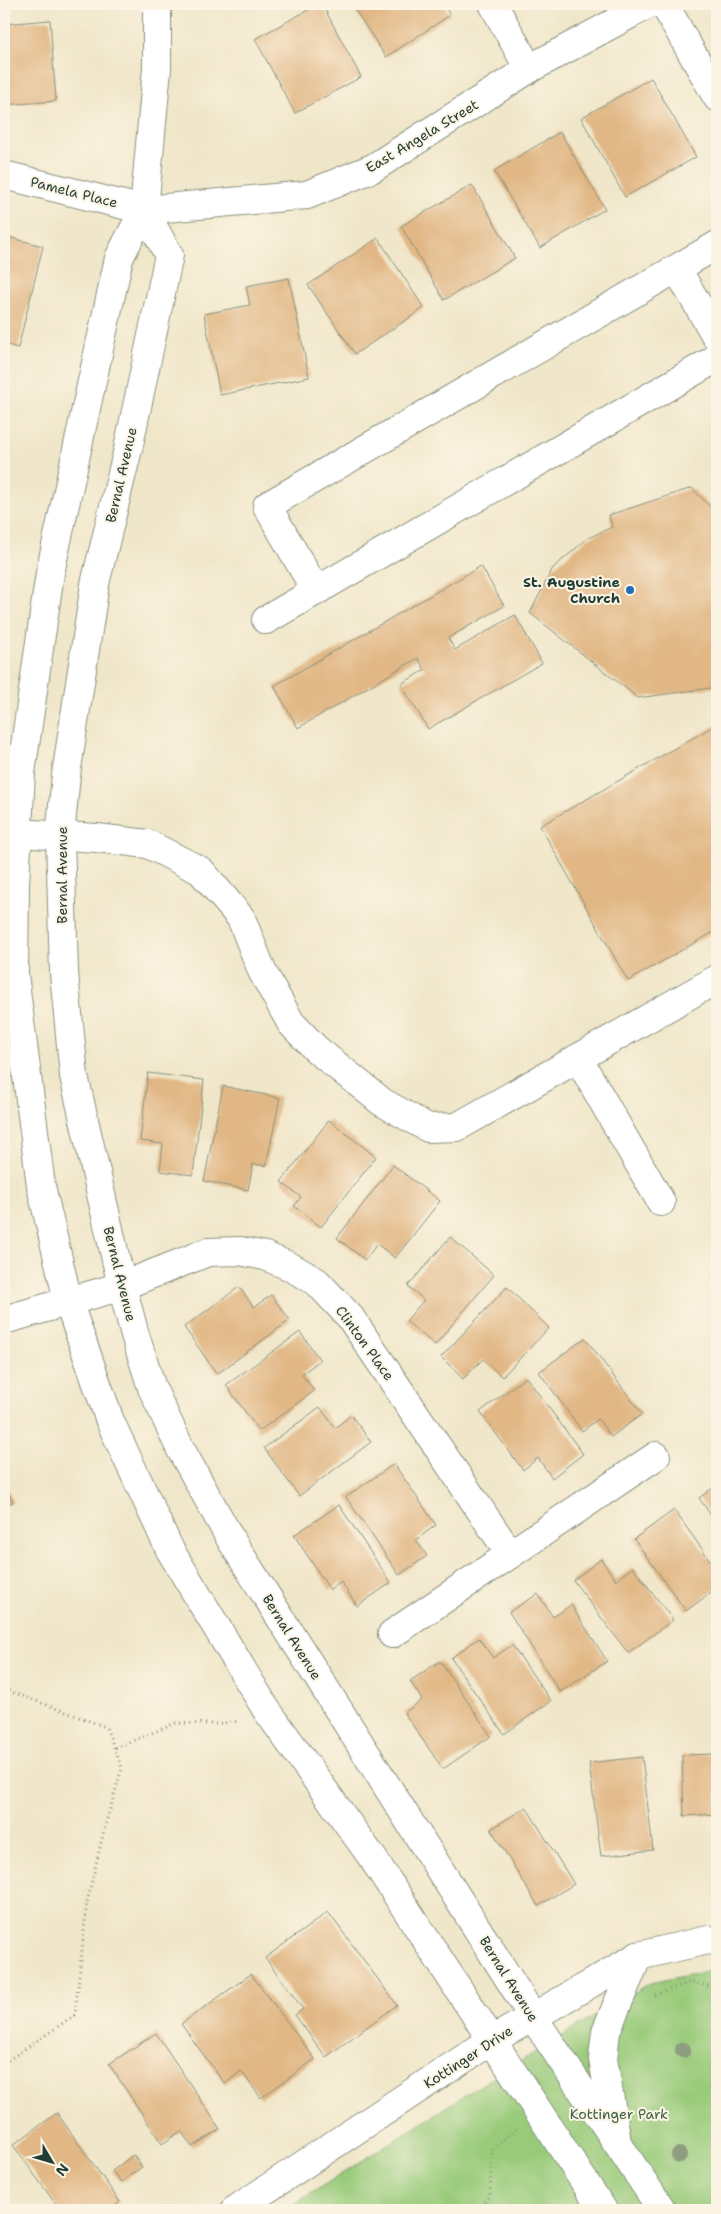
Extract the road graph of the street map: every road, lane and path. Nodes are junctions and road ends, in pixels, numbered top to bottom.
1 (157, 4) edge
2 (494, 4) edge
3 (649, 4) edge
4 (664, 4) edge
5 (529, 69) junction
6 (717, 97) edge
7 (4, 175) edge
8 (144, 210) junction
9 (717, 245) edge
10 (677, 268) junction
11 (717, 338) edge
12 (717, 358) edge
13 (316, 591) junction
14 (266, 620) dead end
15 (17, 833) junction
16 (60, 836) junction
17 (717, 979) edge
18 (578, 1058) junction
19 (661, 1202) dead end
20 (122, 1286) junction
21 (68, 1300) junction
22 (4, 1320) edge
23 (656, 1456) dead end
24 (510, 1554) junction
25 (392, 1634) dead end
26 (4, 1689) edge
27 (266, 1709) junction
28 (115, 1748) junction
29 (717, 1941) edge
30 (638, 1956) junction
31 (717, 1988) edge
32 (653, 1996) dead end
33 (533, 2017) junction
34 (492, 2040) junction
35 (4, 2063) edge
36 (539, 2112) junction
37 (617, 2144) junction
38 (235, 2210) edge
39 (478, 2210) edge
40 (603, 2210) edge
41 (662, 2210) edge

1 - 8 main road
2 - 5 main road
3 - 5 main road, East Angela Street
4 - 6 main road
5 - 8 main road, East Angela Street
7 - 8 main road, Pamela Place
8 - 15 main road
8 - 16 main road, Bernal Avenue
9 - 10 main road
10 - 11 main road
10 - 13 main road
12 - 13 main road
13 - 14 main road
15 - 16 main road
15 - 21 main road
16 - 18 main road
16 - 20 main road, Bernal Avenue
17 - 18 main road
18 - 19 main road
20 - 21 main road, Clinton Place
20 - 24 main road, Clinton Place
20 - 33 main road, Bernal Avenue
21 - 22 main road, Clinton Place
21 - 27 main road
23 - 24 main road
24 - 25 main road
26 - 28 path
27 - 28 path
27 - 34 main road
28 - 35 path
29 - 30 main road, Kottinger Drive
30 - 33 main road, Kottinger Drive
30 - 37 main road
31 - 32 path
33 - 34 main road, Kottinger Drive
33 - 37 main road, Bernal Avenue
34 - 36 main road
34 - 38 main road, Kottinger Drive
36 - 39 path
36 - 40 main road
37 - 41 main road, Bernal Avenue

